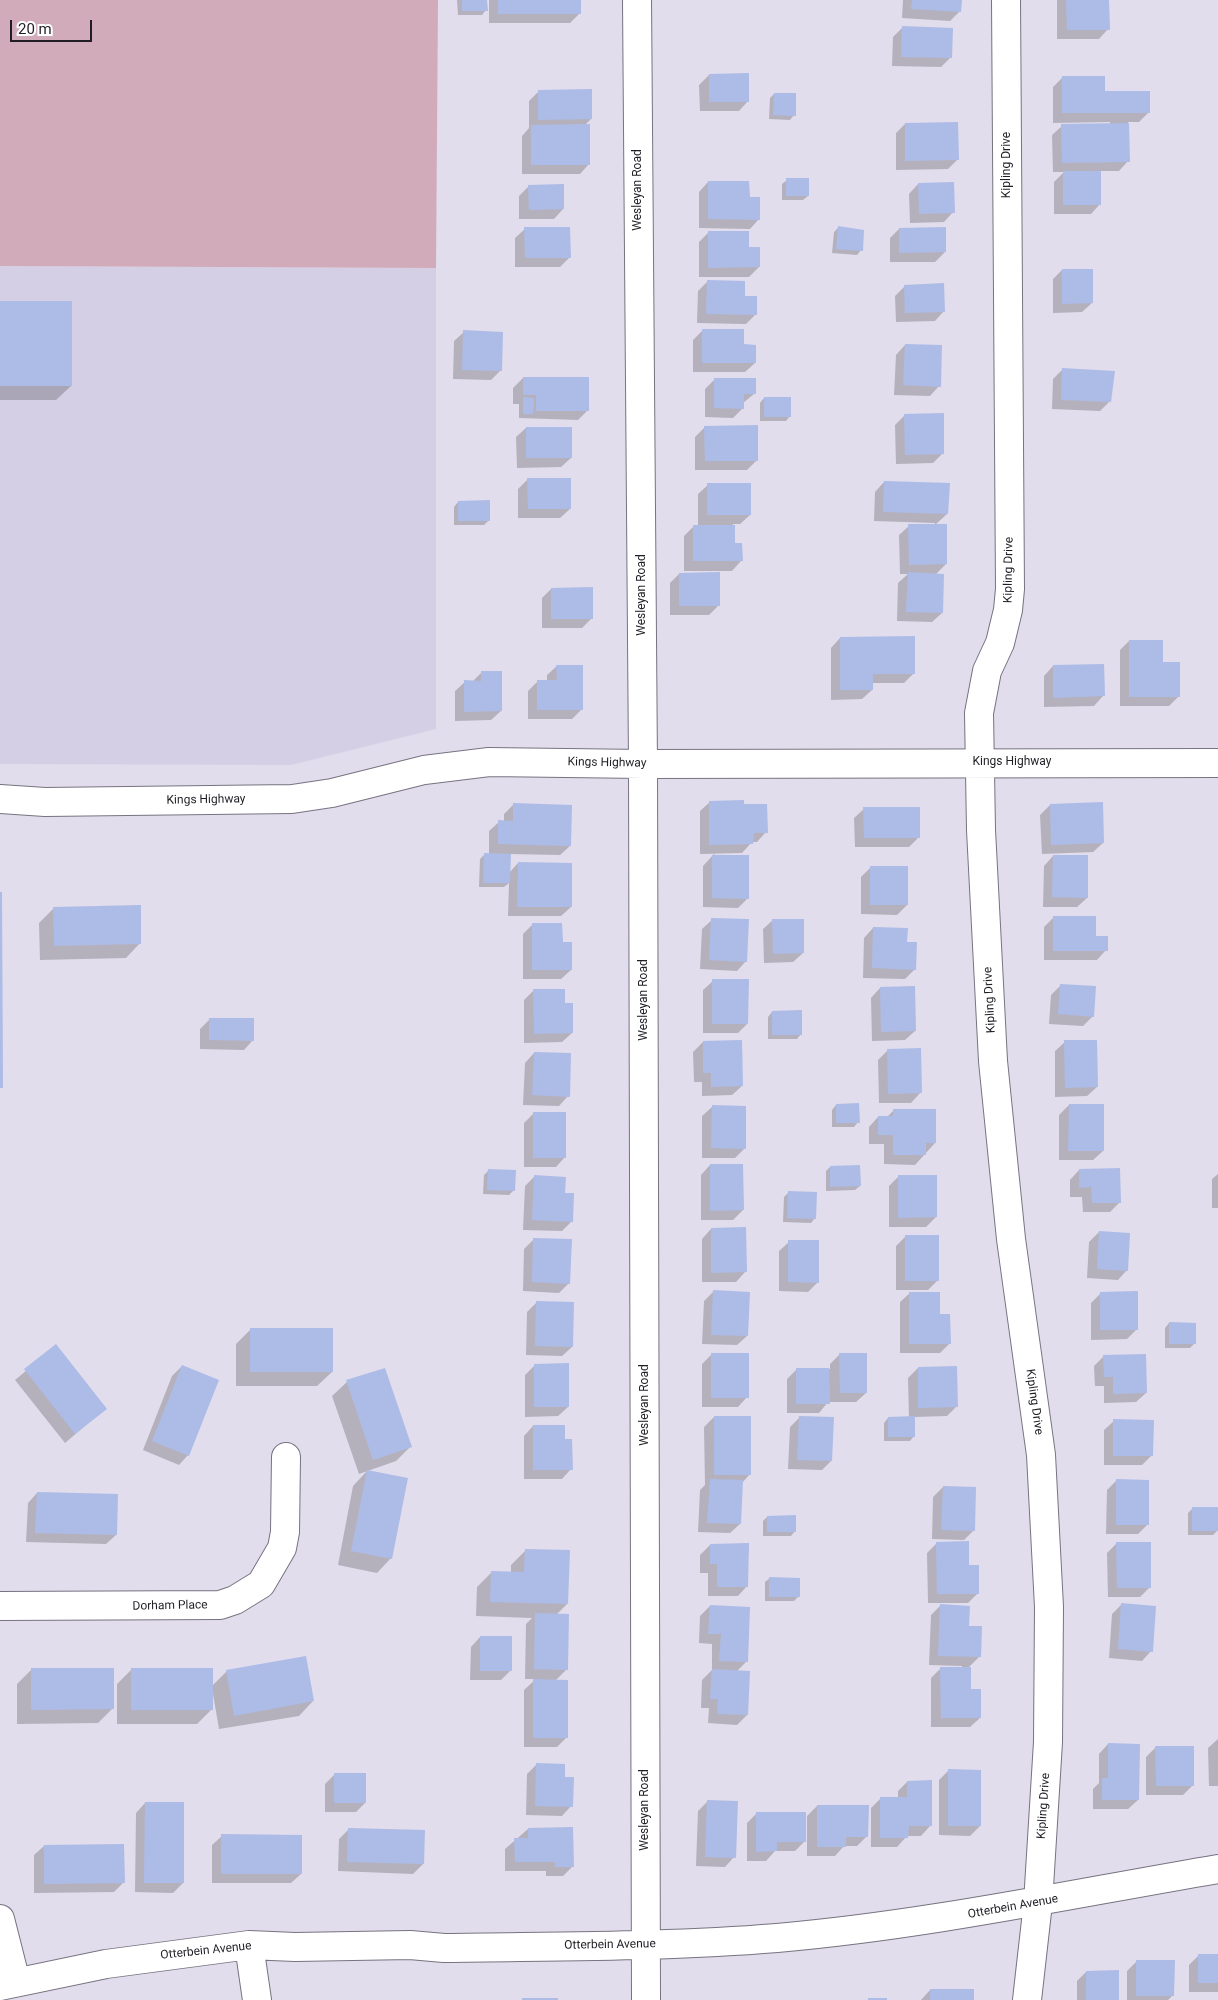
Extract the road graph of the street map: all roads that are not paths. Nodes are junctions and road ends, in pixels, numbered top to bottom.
1 (637, 0) edge
2 (1006, 0) edge
3 (980, 762) junction
4 (1218, 763) edge
5 (643, 764) junction
6 (0, 799) edge
7 (286, 1457) dead end
8 (0, 1606) edge
9 (1218, 1869) edge
10 (1038, 1903) junction
11 (0, 1919) edge
12 (646, 1944) junction
13 (249, 1945) junction
14 (8, 1984) edge
15 (257, 2000) edge
16 (646, 2000) edge
17 (1027, 2000) edge

1 - 5 street, Wesleyan Road
2 - 3 street, Kipling Drive
3 - 4 street, Kings Highway
3 - 5 street, Kings Highway
3 - 10 street, Kipling Drive
5 - 6 street, Kings Highway
5 - 12 street, Wesleyan Road
7 - 8 street, Dorham Place
9 - 10 street, Otterbein Avenue
10 - 12 street, Otterbein Avenue
10 - 17 street, Kipling Drive
11 - 14 street
12 - 13 street, Otterbein Avenue
12 - 16 street, Wesleyan Road
13 - 14 street, Otterbein Avenue
13 - 15 street

